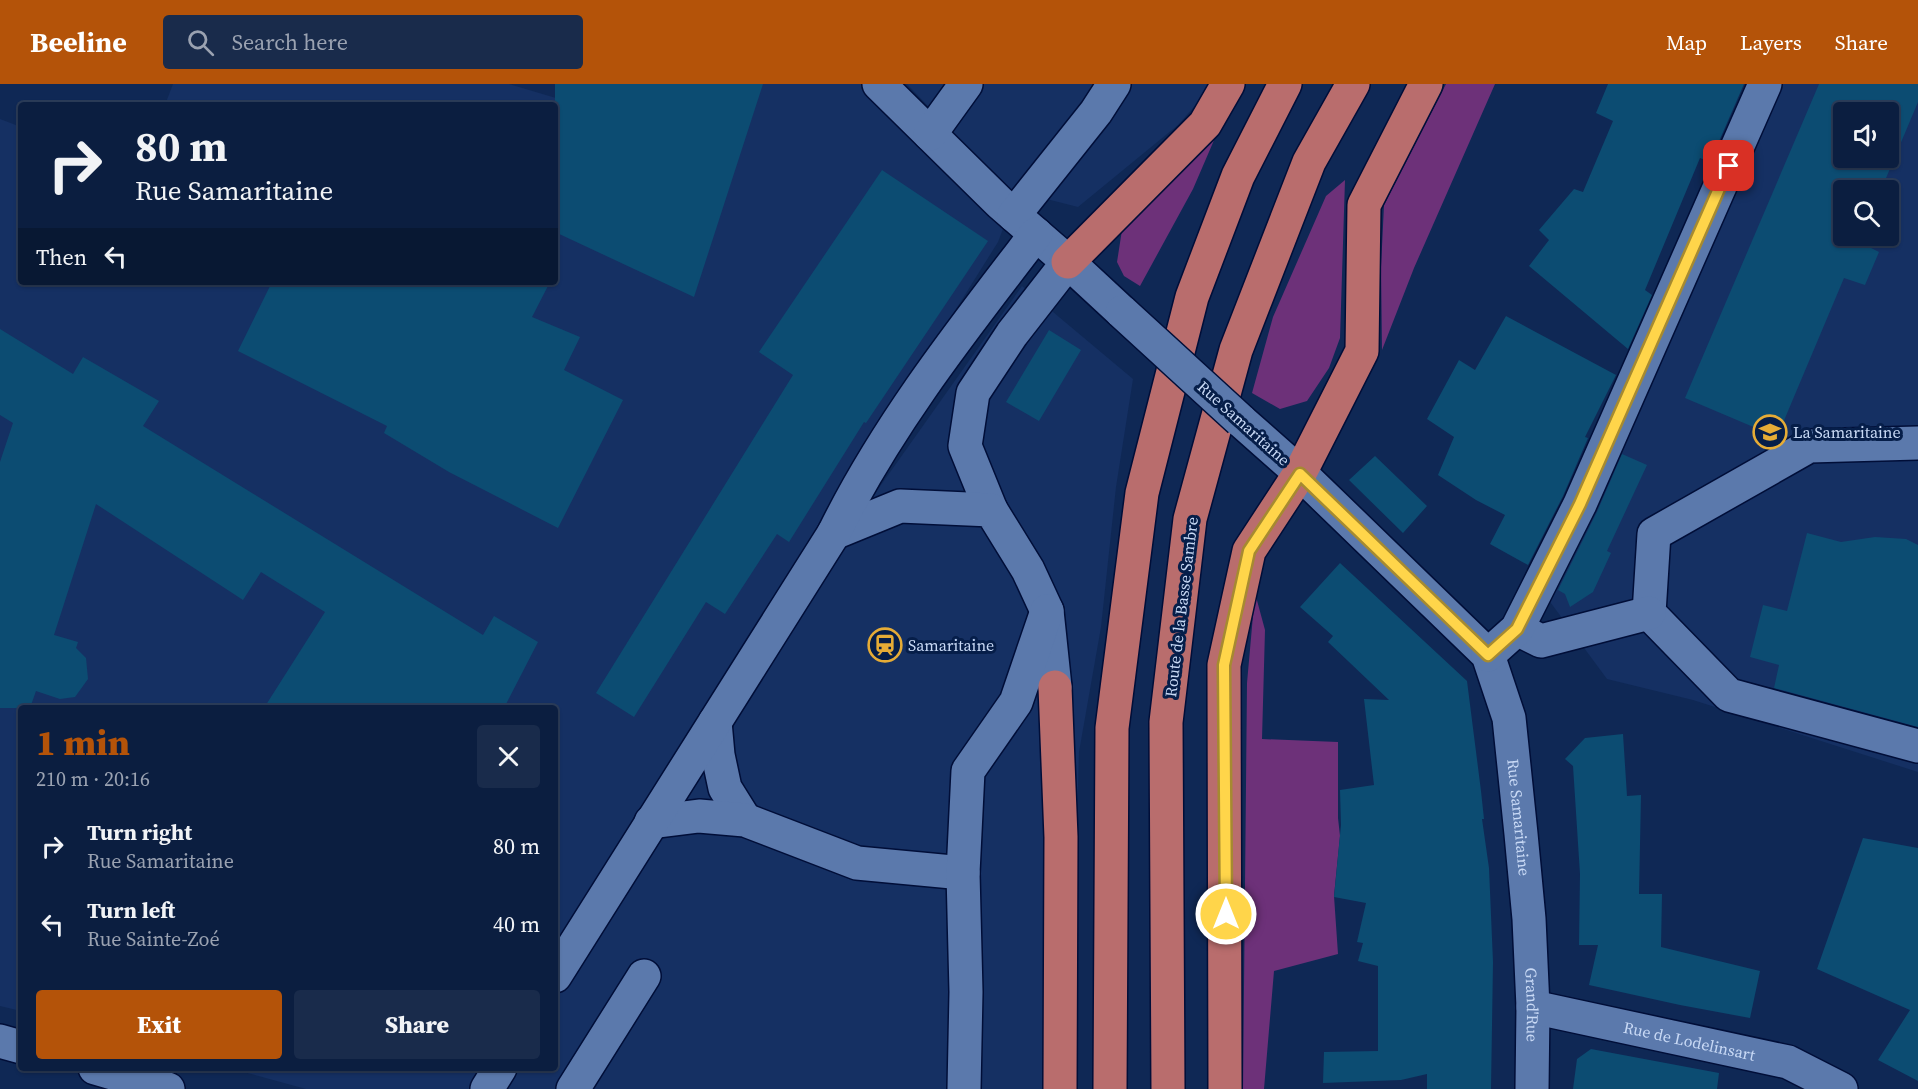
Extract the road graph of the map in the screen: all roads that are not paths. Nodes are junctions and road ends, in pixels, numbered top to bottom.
1 (879, 84) edge
2 (966, 84) edge
3 (1114, 84) edge
4 (1228, 84) edge
5 (1285, 84) edge
6 (1353, 84) edge
7 (1426, 84) edge
8 (1765, 84) edge
9 (930, 134) junction
10 (1025, 225) junction
11 (1068, 262) junction
12 (1918, 443) edge
13 (1300, 474) junction
14 (991, 510) junction
15 (834, 533) junction
16 (1047, 611) junction
17 (1649, 613) junction
18 (1517, 629) junction
19 (1488, 655) junction
20 (1055, 687) joint
21 (715, 722) junction
22 (1918, 746) edge
23 (745, 820) junction
24 (651, 822) junction
25 (963, 873) junction
26 (1528, 919) joint
27 (558, 971) edge
28 (644, 976) dead end
29 (1533, 1007) junction
30 (0, 1041) edge
31 (18, 1046) edge
32 (105, 1071) edge
33 (498, 1071) edge
34 (964, 1086) edge
35 (168, 1089) edge
36 (487, 1089) edge
37 (573, 1089) edge
38 (1060, 1089) edge
39 (1110, 1089) edge
40 (1168, 1089) edge
41 (1225, 1089) edge
42 (1532, 1089) edge
43 (1841, 1089) edge

1 - 9 street, Rue Samaritaine
2 - 9 street
3 - 10 street
4 - 11 highway
5 - 39 highway
6 - 40 highway, Route de la Basse Sambre
7 - 13 highway
8 - 18 street
9 - 10 street, Rue Samaritaine
10 - 11 street, Rue Samaritaine
10 - 15 street
11 - 13 street, Rue Samaritaine, bridge
11 - 14 street
12 - 17 street
13 - 19 street, Rue Samaritaine
13 - 41 highway
14 - 15 street
14 - 16 street
15 - 21 street
16 - 20 street
16 - 25 street
17 - 18 street
17 - 22 street
18 - 19 street
19 - 26 street, Rue Samaritaine
20 - 38 highway
21 - 23 street
21 - 24 street
23 - 24 street
23 - 25 street
24 - 27 street
25 - 34 street
26 - 29 street, Grand'Rue
28 - 37 street
29 - 42 street, Grand'Rue
29 - 43 street, Rue de Lodelinsart
30 - 31 street
32 - 35 street
33 - 36 street

